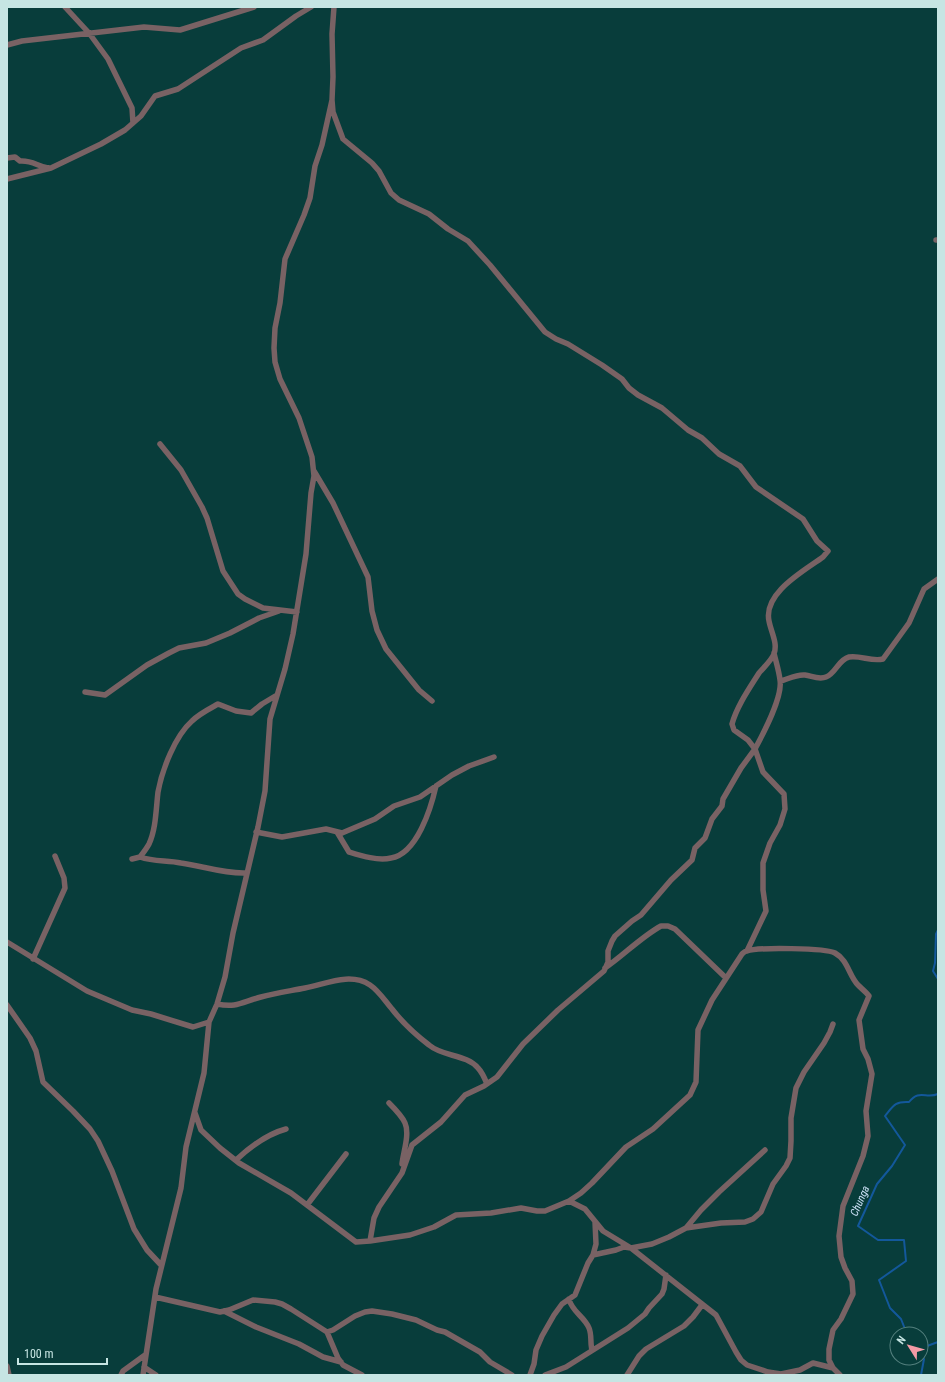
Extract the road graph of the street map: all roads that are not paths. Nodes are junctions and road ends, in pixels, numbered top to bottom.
1 (65, 7) edge
2 (254, 7) edge
3 (311, 7) edge
4 (334, 7) edge
5 (89, 33) junction
6 (7, 45) edge
7 (332, 100) junction
8 (133, 123) junction
9 (7, 158) edge
10 (50, 169) junction
11 (7, 179) edge
12 (160, 444) dead end
13 (314, 471) junction
14 (938, 579) edge
15 (280, 610) junction
16 (297, 612) junction
17 (774, 653) junction
18 (781, 681) junction
19 (85, 692) dead end
20 (277, 695) junction
21 (432, 701) dead end
22 (755, 749) junction
23 (494, 757) dead end
24 (436, 786) junction
25 (256, 832) junction
26 (337, 832) junction
27 (55, 856) dead end
28 (140, 857) junction
29 (132, 859) dead end
30 (246, 873) junction
31 (7, 942) edge
32 (747, 951) junction
33 (33, 959) junction
34 (605, 968) junction
35 (726, 978) junction
36 (7, 1004) edge
37 (217, 1004) junction
38 (209, 1022) junction
39 (833, 1024) dead end
40 (487, 1084) junction
41 (389, 1103) dead end
42 (195, 1113) junction
43 (286, 1129) dead end
44 (765, 1150) dead end
45 (346, 1154) dead end
46 (236, 1160) junction
47 (402, 1173) junction
48 (569, 1201) junction
49 (307, 1205) junction
50 (595, 1222) junction
51 (686, 1228) junction
52 (370, 1241) junction
53 (630, 1248) junction
54 (593, 1255) junction
55 (161, 1265) junction
56 (666, 1275) junction
57 (155, 1297) junction
58 (569, 1299) junction
59 (702, 1304) junction
60 (224, 1311) junction
61 (327, 1332) junction
62 (592, 1350) junction
63 (145, 1355) junction
64 (341, 1362) junction
65 (7, 1366) edge
66 (144, 1367) junction
67 (833, 1368) junction
68 (9, 1375) edge
69 (121, 1375) edge
70 (143, 1375) edge
71 (156, 1375) edge
72 (362, 1375) edge
73 (512, 1375) edge
74 (530, 1375) edge
75 (545, 1375) edge
76 (627, 1375) edge
77 (840, 1375) edge

1 - 5 street
2 - 5 street
3 - 8 street
4 - 7 street
5 - 6 street
5 - 8 street
7 - 13 street
7 - 17 street
8 - 10 street
9 - 10 street
10 - 11 street
12 - 15 street
13 - 16 street
13 - 21 street
14 - 18 street
15 - 16 street
15 - 19 street
16 - 20 street
17 - 18 street
17 - 22 street
18 - 22 street
20 - 25 street
20 - 28 street
22 - 32 street
22 - 34 street
23 - 24 street
24 - 26 street
24 - 26 street
25 - 26 street
25 - 30 street
27 - 33 street
28 - 29 street
28 - 30 street
30 - 37 street
31 - 33 street
32 - 35 street
32 - 67 street
33 - 38 street
34 - 35 street
34 - 40 street
35 - 48 street
36 - 55 street
37 - 38 street
37 - 40 street
38 - 42 street
39 - 51 street
40 - 47 street
41 - 47 street
42 - 46 street
42 - 55 street
43 - 46 street
44 - 51 street
45 - 49 street
46 - 49 street
47 - 52 street
48 - 50 street
48 - 52 street
49 - 52 street
50 - 53 street
50 - 54 street
51 - 53 street
53 - 54 street
53 - 56 street
54 - 58 street
55 - 57 street
56 - 59 street
56 - 62 street
57 - 60 street
57 - 63 street
58 - 62 street
58 - 74 street
59 - 67 street
59 - 76 street
60 - 61 street
60 - 64 street
61 - 64 street
61 - 73 street
62 - 75 street
63 - 66 street
63 - 69 street
64 - 72 street
65 - 68 street
66 - 70 street
66 - 71 street
67 - 77 street

